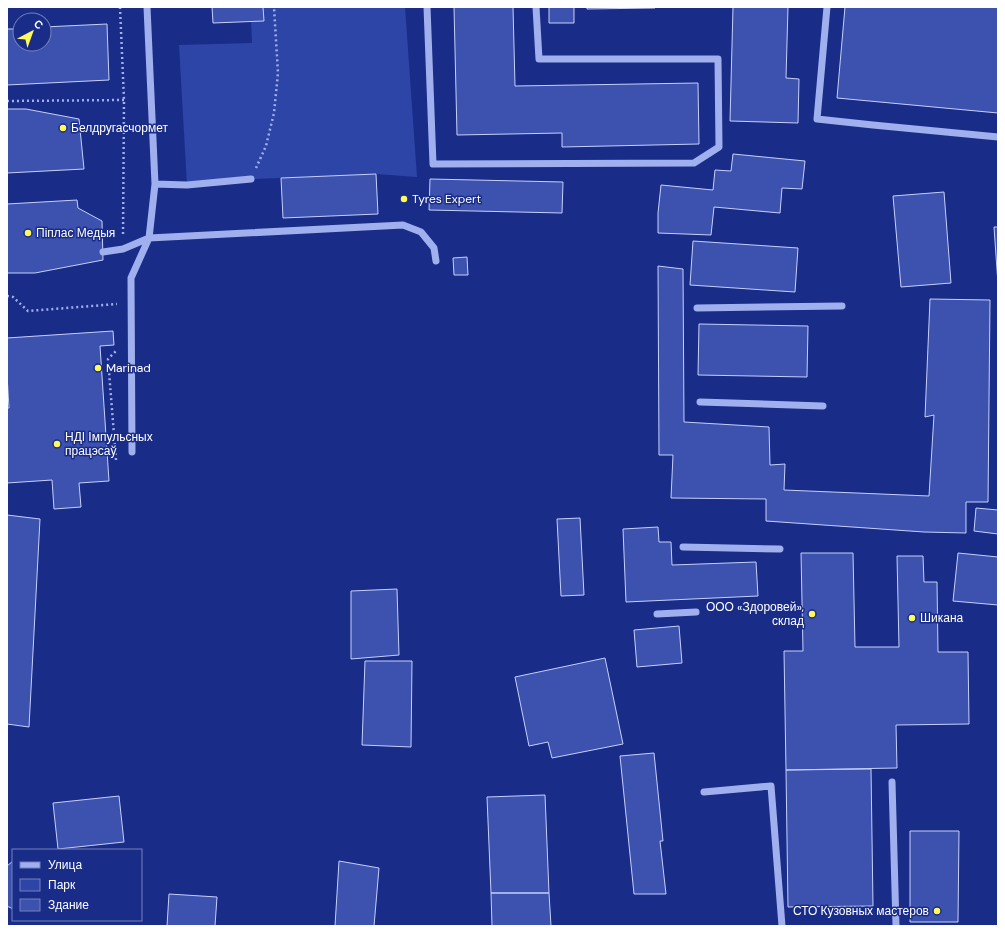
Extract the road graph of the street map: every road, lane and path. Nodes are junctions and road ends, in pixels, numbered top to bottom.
1 (146, 7) edge
2 (274, 7) edge
3 (427, 7) edge
4 (536, 7) edge
5 (827, 7) edge
6 (124, 100) dead end
7 (7, 101) edge
8 (998, 137) edge
9 (251, 179) joint
10 (155, 184) junction
11 (149, 238) junction
12 (103, 252) dead end
13 (436, 261) dead end
14 (7, 296) edge
15 (117, 304) dead end
16 (842, 306) dead end
17 (698, 308) dead end
18 (700, 402) dead end
19 (823, 406) dead end
20 (132, 452) dead end
21 (683, 547) dead end
22 (780, 549) dead end
23 (696, 612) dead end
24 (656, 614) dead end
25 (892, 782) dead end
26 (704, 792) dead end
27 (782, 926) edge
28 (896, 926) edge

1 - 10 lane
2 - 9 path
3 - 4 lane
5 - 8 lane
6 - 7 path
9 - 10 lane
10 - 11 lane
11 - 12 lane
11 - 13 lane
11 - 20 lane
14 - 15 path
16 - 17 lane
18 - 19 lane
21 - 22 lane
23 - 24 lane
25 - 28 lane
26 - 27 lane

